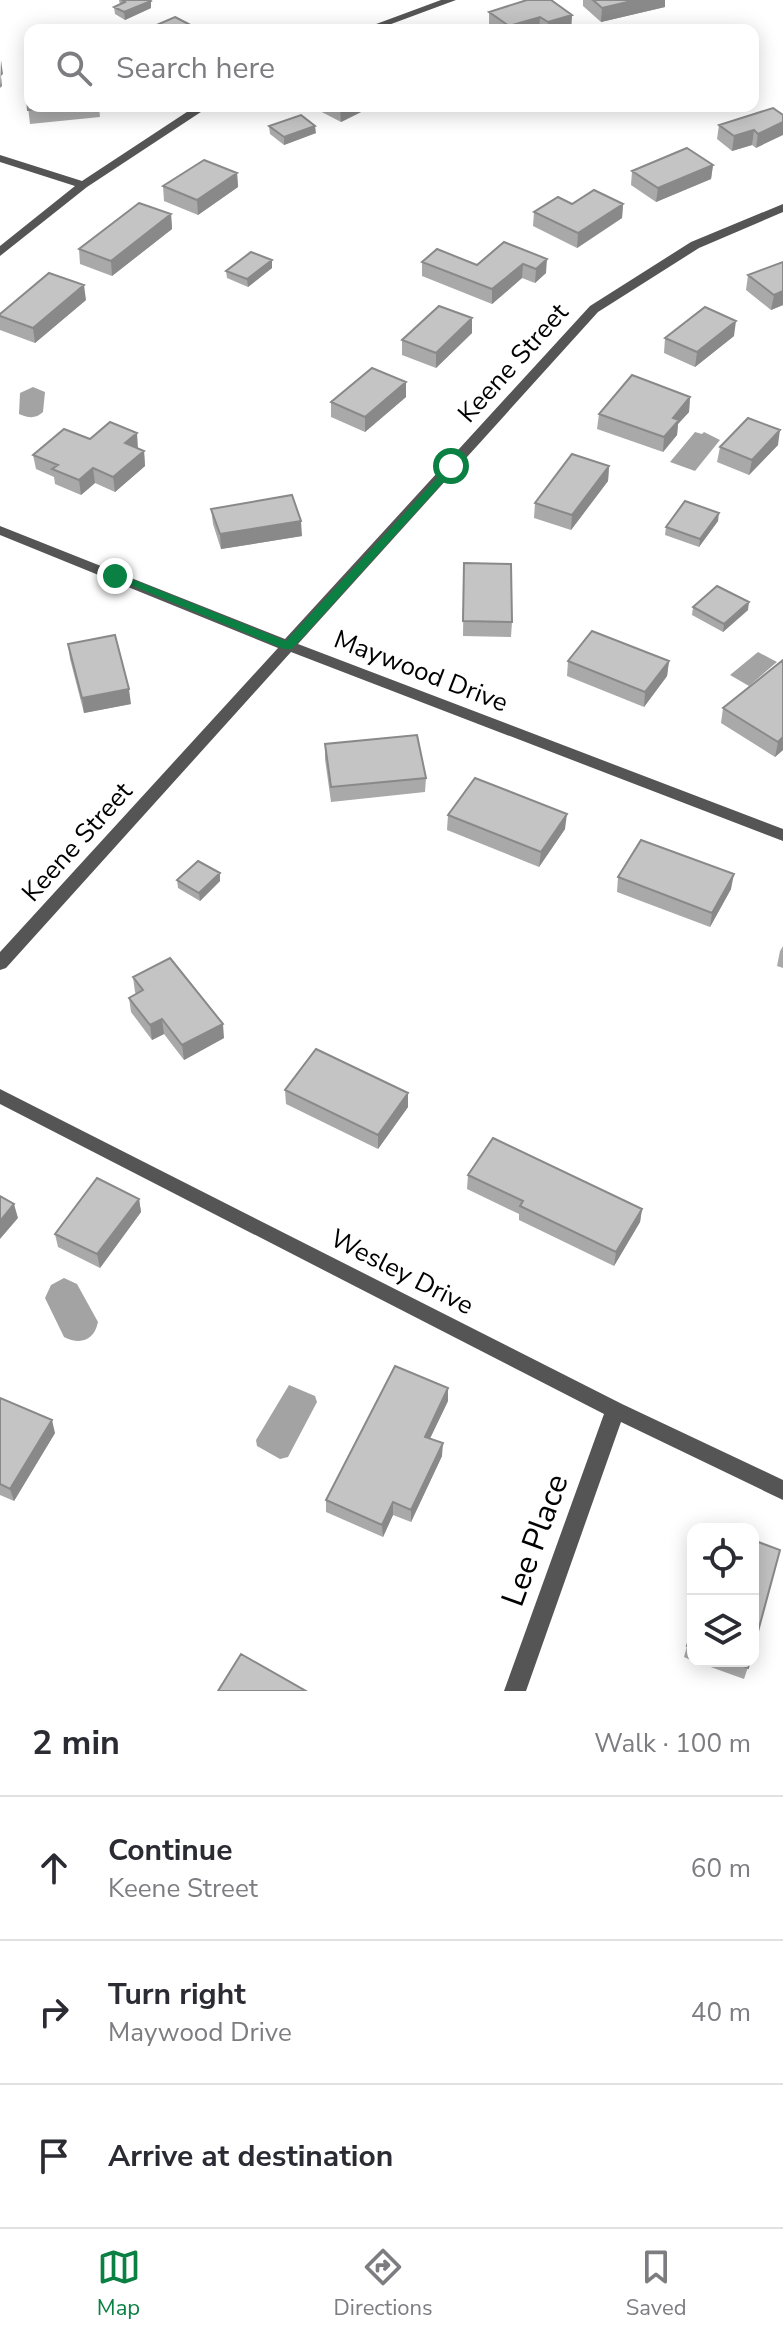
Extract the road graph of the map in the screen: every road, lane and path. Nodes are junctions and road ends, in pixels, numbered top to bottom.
1 (451, 0) edge
2 (382, 24) edge
3 (195, 112) edge
4 (0, 158) edge
5 (83, 185) junction
6 (783, 208) edge
7 (0, 252) edge
8 (0, 530) edge
9 (288, 646) junction
10 (783, 835) edge
11 (0, 963) edge
12 (0, 1096) edge
13 (615, 1410) junction
14 (783, 1490) edge
15 (515, 1691) edge

1 - 2 street
3 - 5 street
4 - 5 street
5 - 7 street
6 - 9 street, Keene Street
8 - 9 street, Maywood Drive
9 - 10 street, Maywood Drive
9 - 11 street, Keene Street
12 - 13 street, Wesley Drive
13 - 14 street, Wesley Drive
13 - 15 street, Lee Place

